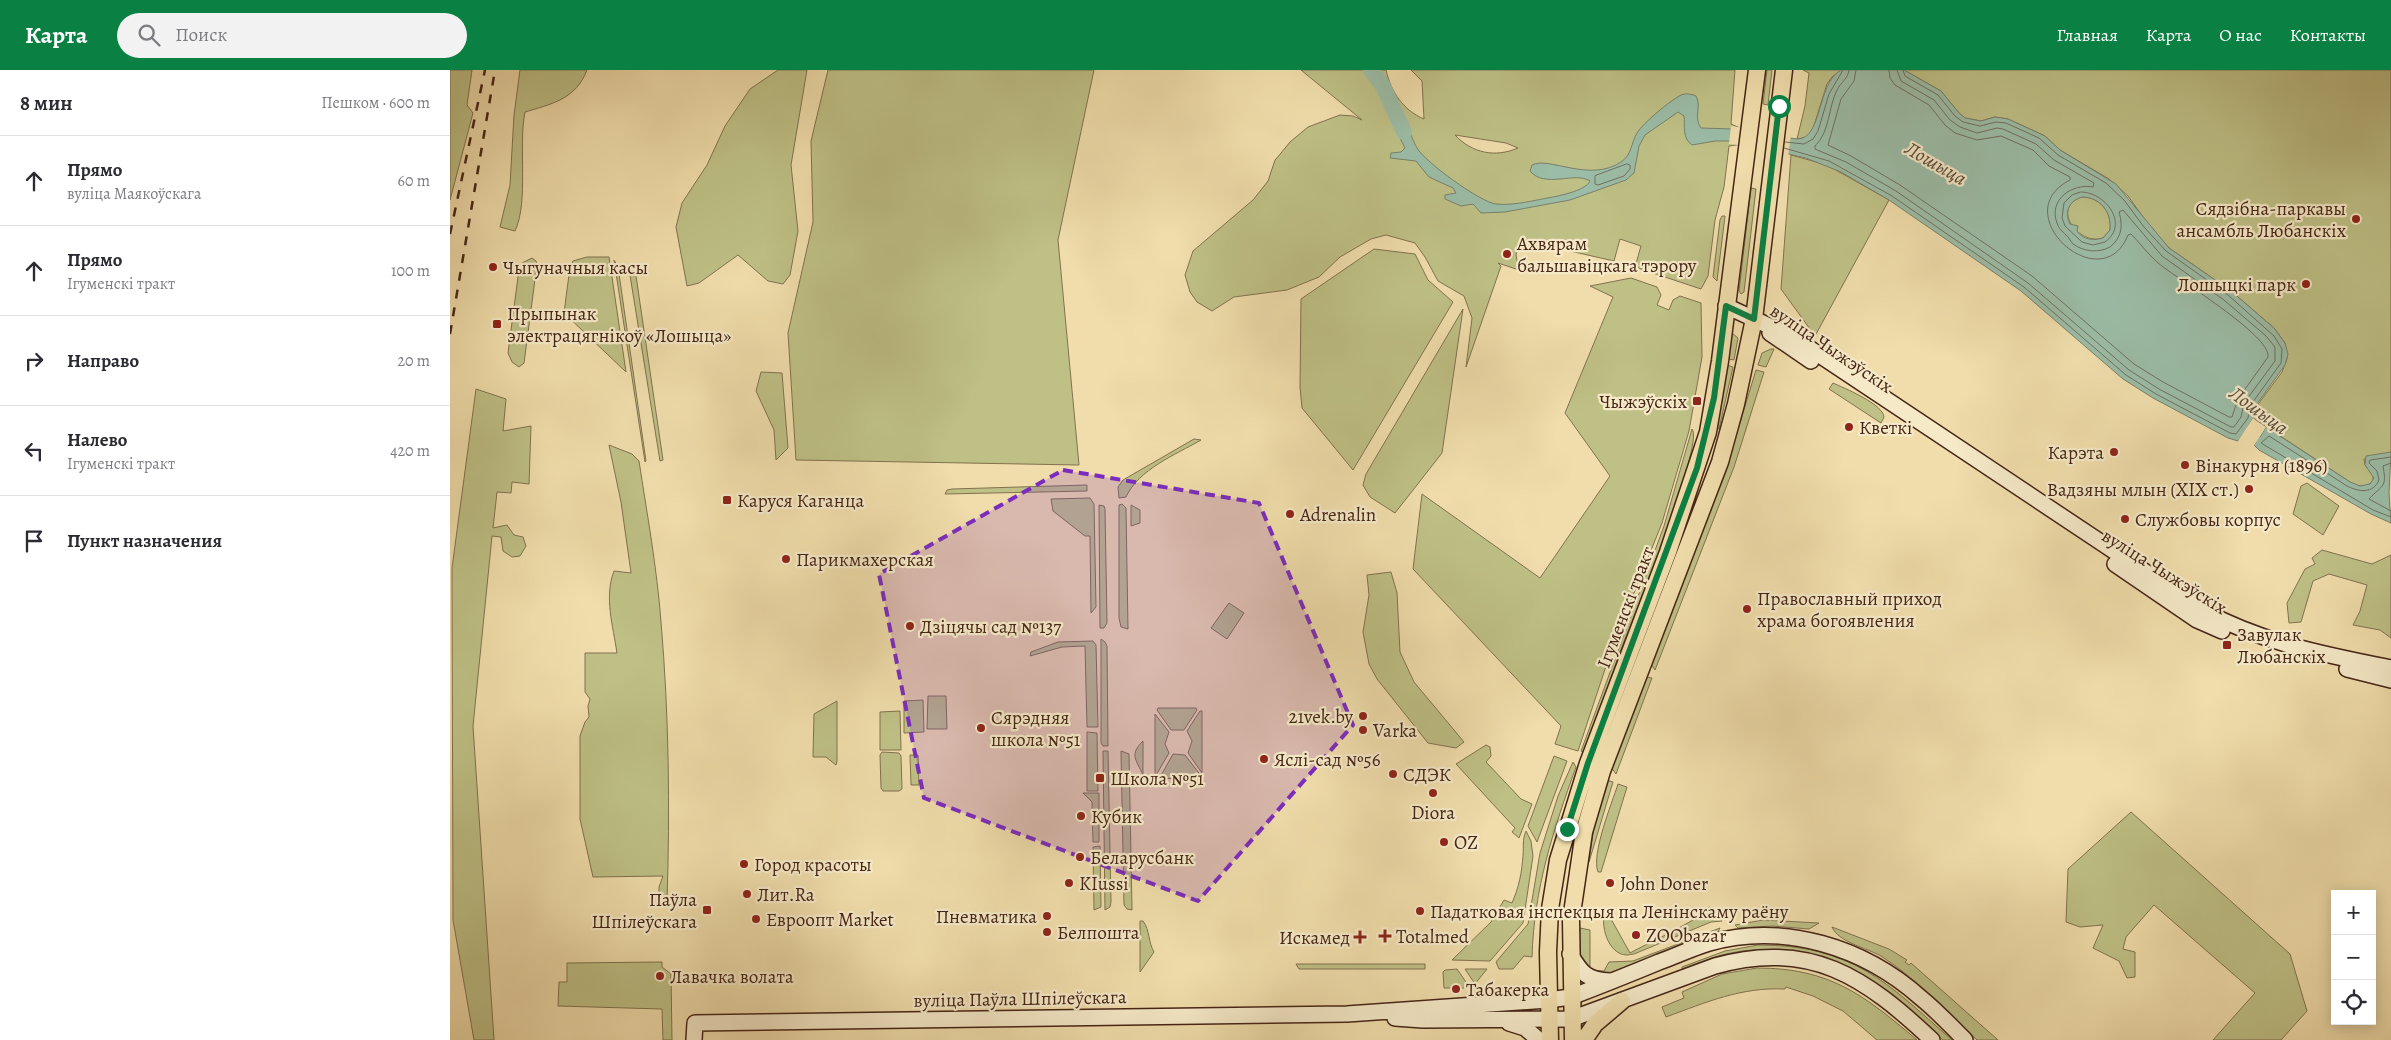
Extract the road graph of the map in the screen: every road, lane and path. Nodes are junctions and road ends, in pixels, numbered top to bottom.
1 (1757, 70) edge
2 (1784, 70) edge
3 (1726, 306) junction
4 (1754, 319) junction
5 (2391, 668) edge
6 (2391, 680) edge
7 (1570, 954) junction
8 (1612, 981) junction
9 (1571, 997) junction
10 (1548, 1000) junction
11 (1622, 1000) junction
12 (1347, 1014) junction
13 (1498, 1019) junction
14 (1549, 1019) junction
15 (1571, 1019) junction
16 (694, 1040) edge
17 (1540, 1040) edge
18 (1550, 1040) edge
19 (1573, 1040) edge
20 (1584, 1040) edge
21 (1932, 1040) edge
22 (1965, 1040) edge

1 - 3 main road, Ігуменскі тракт
2 - 4 main road, Ігуменскі тракт
3 - 4 street
3 - 10 main road, Ігуменскі тракт
4 - 5 street, вуліца Чыжэўскіх
4 - 6 street, вуліца Чыжэўскіх
4 - 7 main road, Ігуменскі тракт
7 - 8 street
7 - 9 main road, Ігуменскі тракт
8 - 9 street, вуліца Паўла Шпілеўскага
8 - 22 street, вуліца Паўла Шпілеўскага
9 - 10 street, вуліца Паўла Шпілеўскага
9 - 15 main road, Ігуменскі тракт
10 - 12 street, вуліца Паўла Шпілеўскага
10 - 14 main road, Ігуменскі тракт
11 - 15 street
11 - 20 main road
11 - 21 street
12 - 13 street, вуліца Паўла Шпілеўскага
12 - 16 street, вуліца Паўла Шпілеўскага
13 - 14 street, вуліца Паўла Шпілеўскага
13 - 17 street
14 - 15 street, вуліца Паўла Шпілеўскага
14 - 18 main road, Ігуменскі тракт
15 - 19 main road, Ігуменскі тракт

